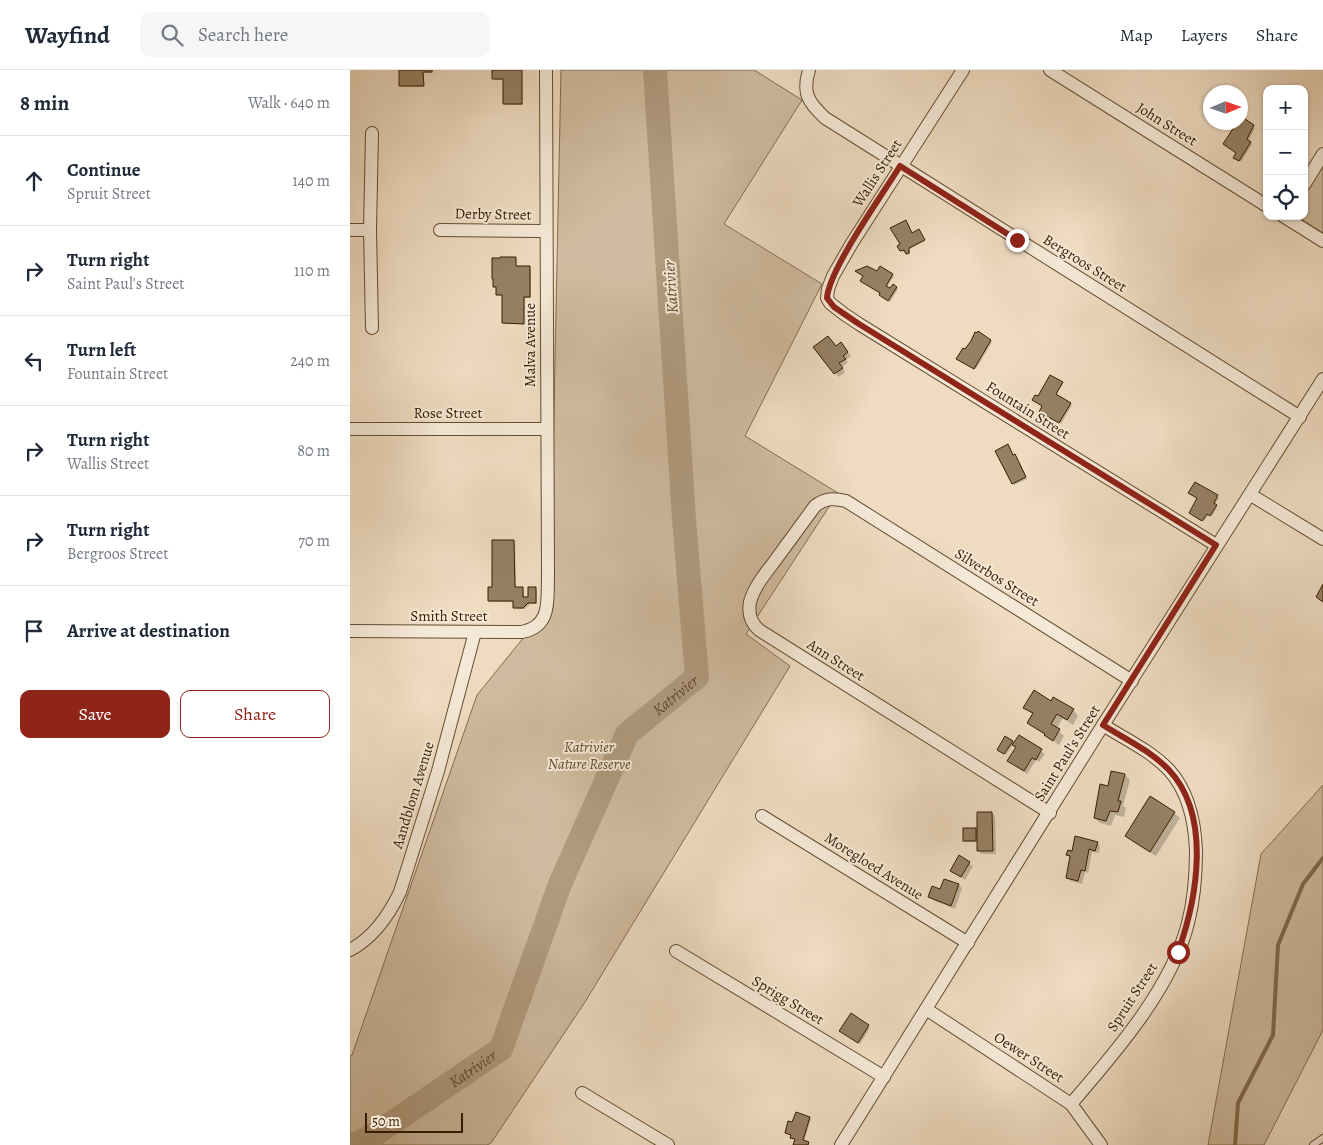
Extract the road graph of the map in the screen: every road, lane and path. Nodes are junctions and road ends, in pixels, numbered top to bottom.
1 (546, 70) edge
2 (809, 70) edge
3 (963, 70) edge
4 (1050, 70) edge
5 (372, 133) dead end
6 (1323, 154) edge
7 (900, 166) junction
8 (1308, 178) edge
9 (1263, 203) edge
10 (1290, 220) edge
11 (350, 230) edge
12 (370, 230) junction
13 (440, 230) dead end
14 (546, 231) junction
15 (1323, 241) edge
16 (827, 298) joint
17 (372, 328) dead end
18 (1323, 379) edge
19 (1300, 417) junction
20 (350, 429) edge
21 (547, 429) junction
22 (1251, 494) junction
23 (846, 501) joint
24 (1323, 540) edge
25 (1216, 545) junction
26 (543, 619) joint
27 (350, 631) edge
28 (476, 632) junction
29 (1132, 681) junction
30 (1103, 725) junction
31 (1050, 813) junction
32 (762, 816) dead end
33 (968, 943) junction
34 (350, 950) edge
35 (676, 951) dead end
36 (926, 1009) junction
37 (884, 1077) junction
38 (582, 1093) dead end
39 (1071, 1104) junction
40 (1323, 1138) edge
41 (668, 1145) edge
42 (841, 1145) edge
43 (1101, 1145) edge
44 (1313, 1145) edge

1 - 14 street, Malva Avenue
2 - 7 street, Bergroos Street
3 - 7 street, Wallis Street
4 - 9 street, John Street
5 - 12 street
6 - 8 street
7 - 16 street, Wallis Street
7 - 19 street, Bergroos Street
10 - 15 street
11 - 12 street
12 - 17 street
13 - 14 street, Derby Street
14 - 21 street, Malva Avenue
16 - 25 street, Fountain Street
18 - 19 street, Saint Paul's Street
19 - 22 street, Saint Paul's Street
20 - 21 street, Rose Street
21 - 26 street, Malva Avenue
22 - 24 street
22 - 25 street, Saint Paul's Street
23 - 29 street, Silverbos Street
23 - 31 street, Ann Street
25 - 29 street, Saint Paul's Street
26 - 28 street, Smith Street
27 - 28 street, Smith Street
28 - 34 street, Aandblom Avenue
29 - 30 street, Saint Paul's Street
30 - 31 street, Saint Paul's Street
30 - 39 street, Spruit Street
31 - 33 street, Saint Paul's Street
32 - 33 street, Moregloed Avenue
33 - 36 street, Saint Paul's Street
35 - 37 street, Sprigg Street
36 - 37 street, Saint Paul's Street
36 - 39 street, Oewer Street
37 - 42 street, Saint Paul's Street
38 - 41 street
39 - 43 street, Oewer Street
40 - 44 lane

